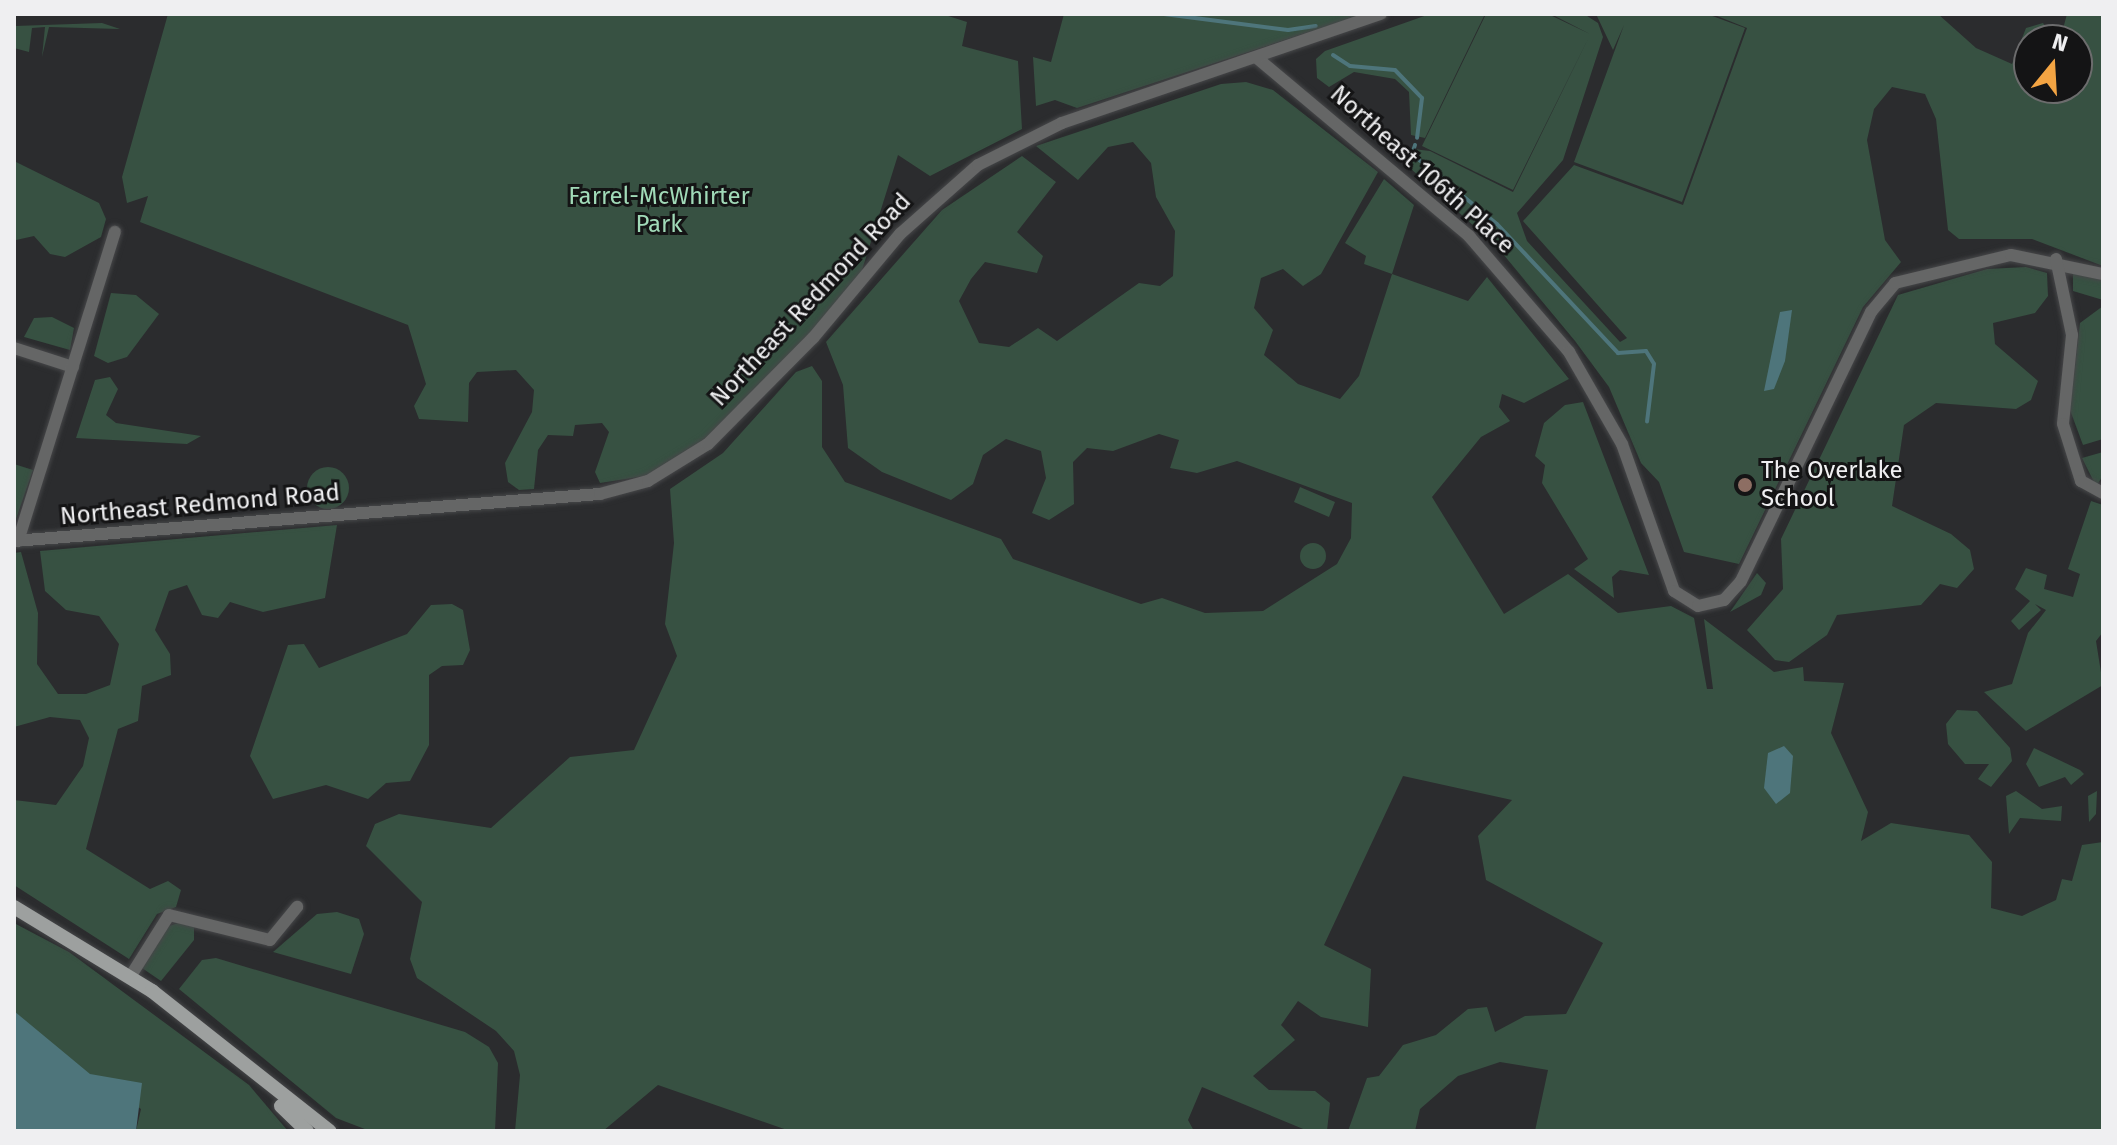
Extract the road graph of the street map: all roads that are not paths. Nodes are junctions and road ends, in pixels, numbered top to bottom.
1 (1381, 14) edge
2 (1257, 58) junction
3 (115, 232) dead end
4 (2056, 259) junction
5 (2103, 274) edge
6 (14, 348) edge
7 (73, 367) junction
8 (2103, 493) edge
9 (16, 541) edge
10 (14, 907) edge
11 (297, 907) dead end
12 (130, 977) junction
13 (247, 1072) junction
14 (307, 1131) edge
15 (329, 1131) edge

1 - 2 street, Northeast Redmond Road
2 - 4 street, Northeast 106th Place
2 - 9 street, Northeast Redmond Road
3 - 7 street
4 - 5 street
4 - 8 street
6 - 7 street
7 - 9 street
10 - 12 main road
11 - 12 street
12 - 13 main road
13 - 14 main road
13 - 15 main road

